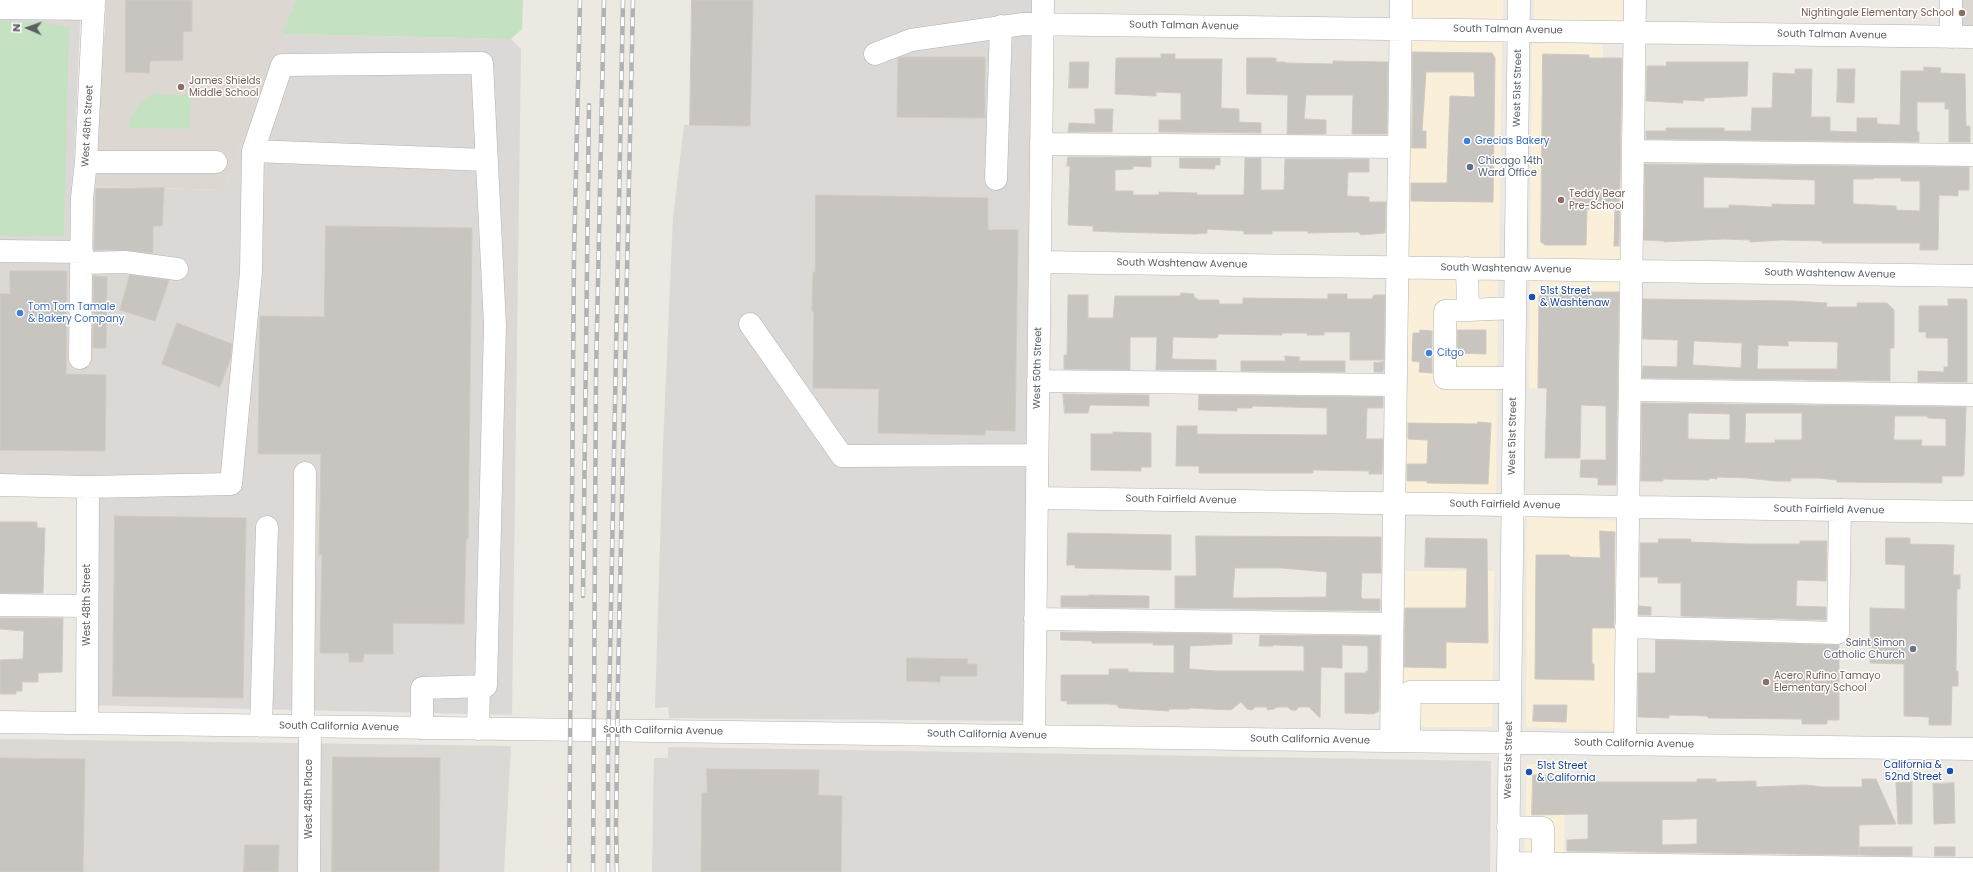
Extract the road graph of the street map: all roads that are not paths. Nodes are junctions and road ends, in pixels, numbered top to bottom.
1 (1043, 0) edge
2 (1401, 0) edge
3 (1519, 0) edge
4 (1635, 0) edge
5 (1951, 0) edge
6 (94, 4) edge
7 (0, 8) edge
8 (1043, 24) junction
9 (1001, 26) junction
10 (1400, 29) junction
11 (1518, 31) junction
12 (1634, 32) junction
13 (1951, 37) junction
14 (1973, 38) edge
15 (875, 54) dead end
16 (1041, 144) junction
17 (1399, 147) junction
18 (253, 151) junction
19 (1633, 151) junction
20 (1973, 155) edge
21 (486, 160) junction
22 (86, 162) junction
23 (216, 162) dead end
24 (996, 179) dead end
25 (0, 251) edge
26 (82, 258) junction
27 (1040, 262) junction
28 (1397, 267) junction
29 (1467, 268) junction
30 (177, 269) dead end
31 (1515, 269) junction
32 (1631, 271) junction
33 (1973, 276) edge
34 (1515, 308) junction
35 (1468, 310) junction
36 (750, 324) dead end
37 (80, 358) dead end
38 (1514, 378) junction
39 (1038, 381) junction
40 (1396, 385) junction
41 (1630, 390) junction
42 (1973, 395) edge
43 (1037, 455) junction
44 (305, 473) dead end
45 (0, 485) edge
46 (88, 487) junction
47 (1037, 498) junction
48 (1394, 503) junction
49 (1512, 505) junction
50 (1628, 507) junction
51 (1840, 510) junction
52 (1973, 512) edge
53 (267, 527) dead end
54 (0, 605) edge
55 (87, 606) junction
56 (1035, 619) junction
57 (1392, 624) junction
58 (1626, 627) junction
59 (479, 686) junction
60 (1510, 692) junction
61 (0, 722) edge
62 (87, 723) junction
63 (261, 726) junction
64 (306, 726) junction
65 (422, 728) junction
66 (478, 729) junction
67 (1034, 736) junction
68 (1400, 741) junction
69 (1509, 742) junction
70 (1624, 744) junction
71 (1973, 749) edge
72 (1508, 827) junction
73 (1508, 868) edge
74 (1543, 868) edge
75 (1973, 869) edge
76 (309, 872) edge

1 - 8 street, West 50th Street
2 - 10 street
3 - 11 street, West 51st Street
4 - 12 street
5 - 13 street
6 - 7 street
6 - 22 street, West 48th Street
8 - 9 street, South Talman Avenue
8 - 10 street, South Talman Avenue
8 - 16 street, West 50th Street
9 - 15 street, South Talman Avenue
9 - 24 street
10 - 11 street, South Talman Avenue
10 - 17 street
11 - 12 street, South Talman Avenue
11 - 31 street, West 51st Street
12 - 13 street, South Talman Avenue
12 - 19 street
13 - 14 street, South Talman Avenue
16 - 17 street
16 - 27 street, West 50th Street
17 - 28 street
18 - 21 street
18 - 21 street
18 - 46 street
19 - 20 street
19 - 32 street
21 - 59 street
22 - 23 street
22 - 26 street, West 48th Street
25 - 26 street
26 - 30 street
26 - 37 street, West 48th Street
27 - 28 street, South Washtenaw Avenue
27 - 39 street, West 50th Street
28 - 29 street, South Washtenaw Avenue
28 - 40 street
29 - 31 street, South Washtenaw Avenue
29 - 35 street
31 - 32 street, South Washtenaw Avenue
31 - 34 street, West 51st Street
32 - 33 street, South Washtenaw Avenue
32 - 41 street
34 - 35 street
34 - 38 street, West 51st Street
35 - 38 street
36 - 43 street
38 - 49 street, West 51st Street
39 - 40 street
39 - 43 street, West 50th Street
40 - 48 street
41 - 42 street
41 - 50 street
43 - 47 street, West 50th Street
44 - 64 street, West 48th Place
45 - 46 street
46 - 55 street, West 48th Street
47 - 48 street, South Fairfield Avenue
47 - 56 street, West 50th Street
48 - 49 street, South Fairfield Avenue
48 - 57 street
49 - 50 street, South Fairfield Avenue
49 - 60 street, West 51st Street
50 - 51 street, South Fairfield Avenue
50 - 58 street
51 - 52 street, South Fairfield Avenue
51 - 58 street
53 - 63 street
54 - 55 street
55 - 62 street, West 48th Street
56 - 57 street
56 - 67 street, West 50th Street
57 - 68 street
58 - 70 street
59 - 65 street
59 - 66 street
60 - 68 street
60 - 69 street, West 51st Street
61 - 62 street, South California Avenue
62 - 63 street, South California Avenue
63 - 64 street, South California Avenue
64 - 65 street, South California Avenue
64 - 76 street, West 48th Place
65 - 66 street, South California Avenue
66 - 67 street, South California Avenue
67 - 68 street, South California Avenue
68 - 69 street, South California Avenue
69 - 70 street, South California Avenue
69 - 72 street, West 51st Street
70 - 71 street, South California Avenue
72 - 73 street, West 51st Street
72 - 74 street
73 - 74 street
74 - 75 street

